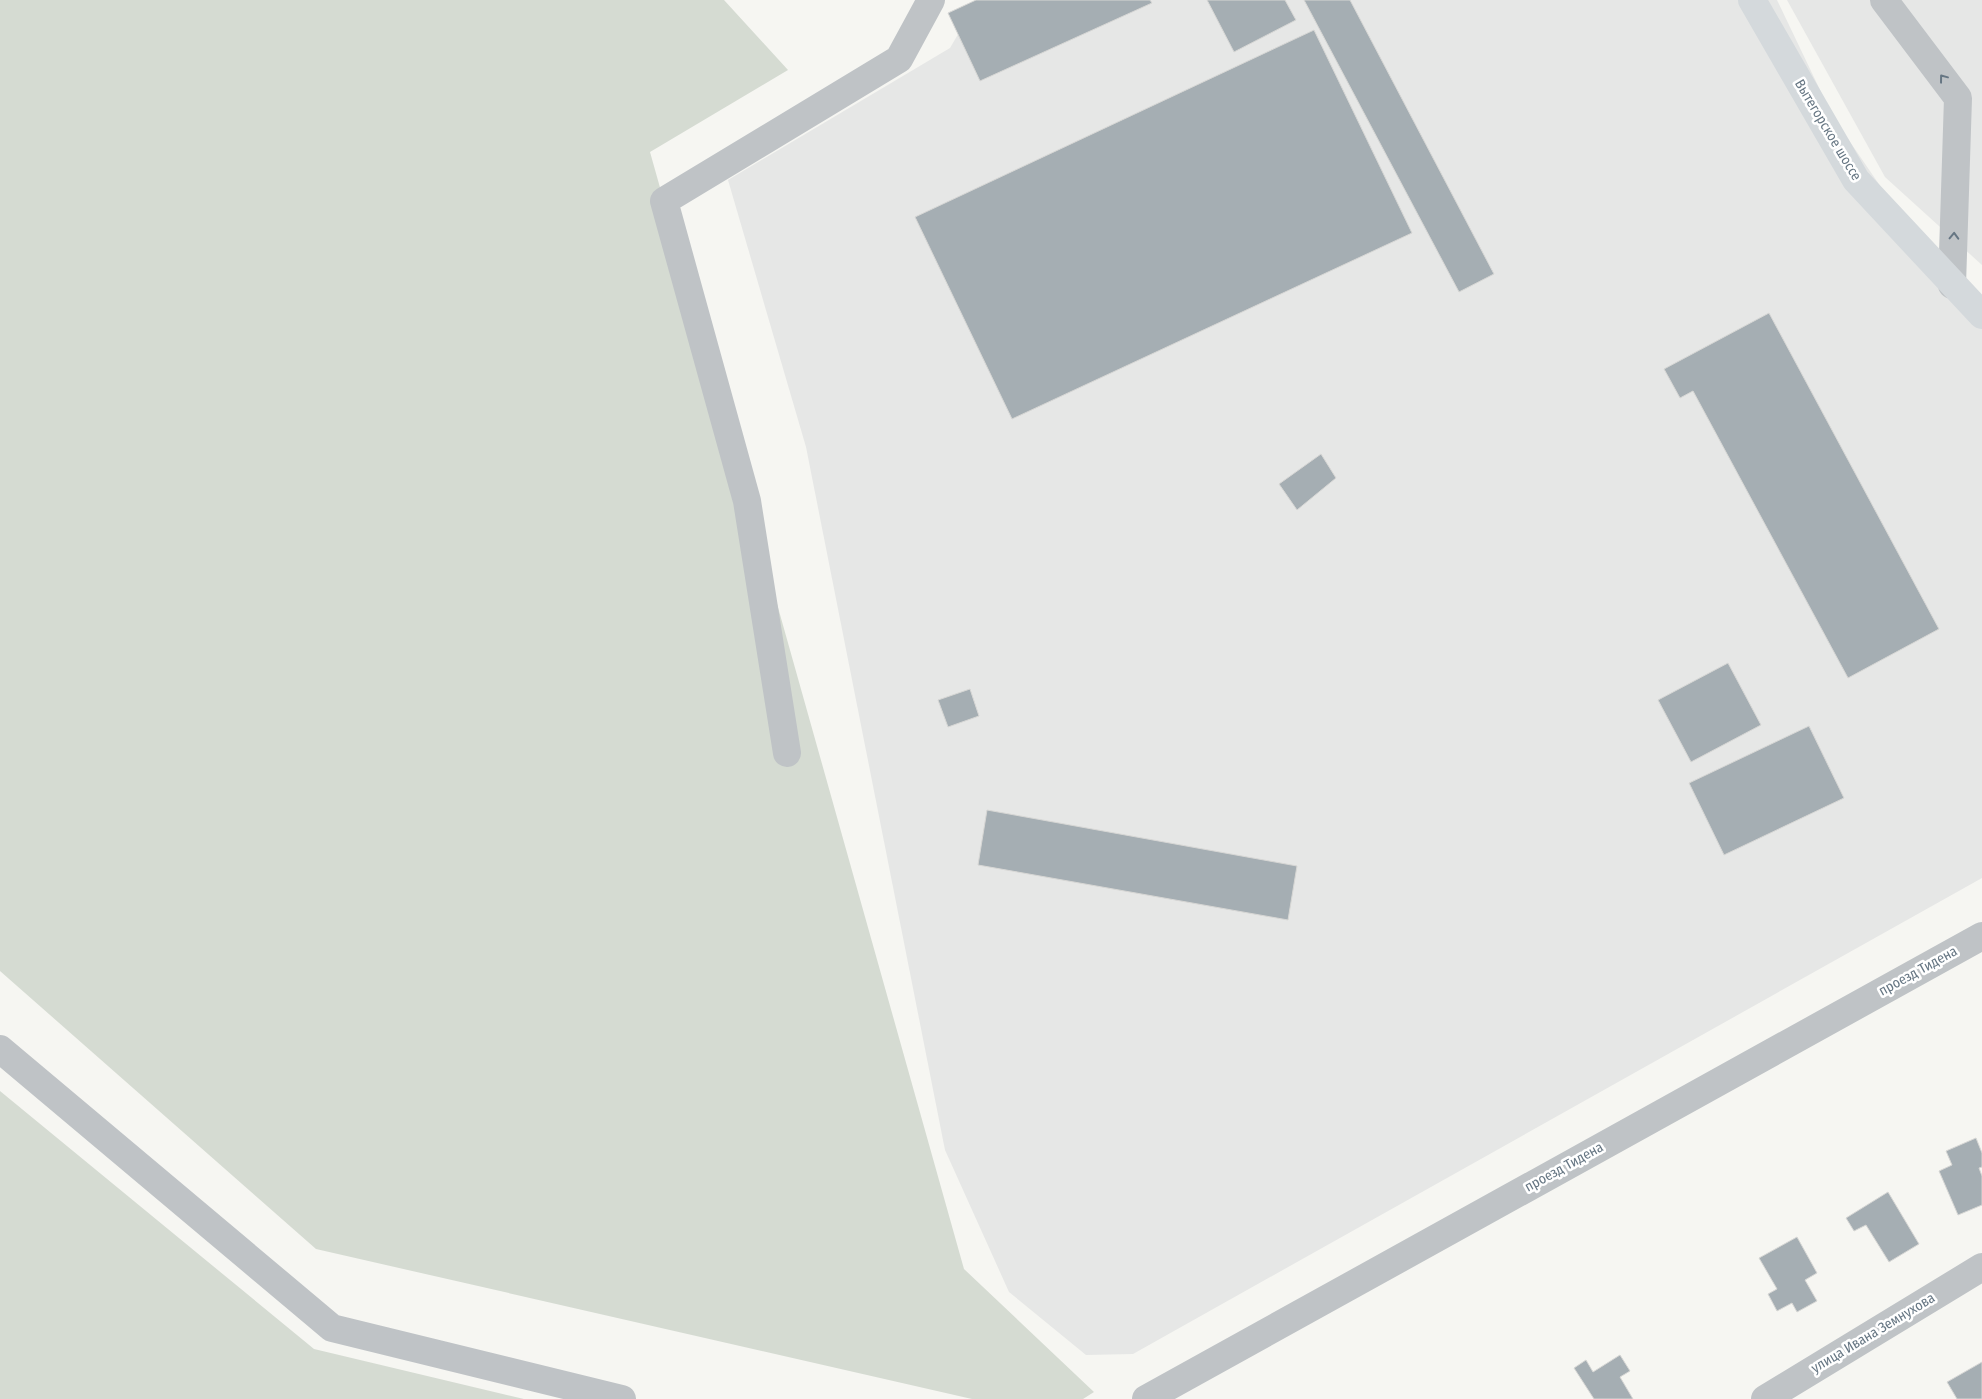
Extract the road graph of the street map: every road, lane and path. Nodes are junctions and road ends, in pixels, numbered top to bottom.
1 (931, 0) edge
2 (1752, 0) edge
3 (1884, 0) edge
4 (1952, 284) junction
5 (1982, 315) edge
6 (787, 753) dead end
7 (1982, 936) edge
8 (0, 1049) edge
9 (1982, 1266) edge
10 (622, 1399) edge
11 (1146, 1399) edge
12 (1764, 1399) edge

1 - 6 street
2 - 4 main road, Вытегорское шоссе
4 -> 3 street
4 - 5 main road, Вытегорское шоссе
7 - 11 street, проезд Тидена
8 - 10 street
9 - 12 street, улица Ивана Земнухова

